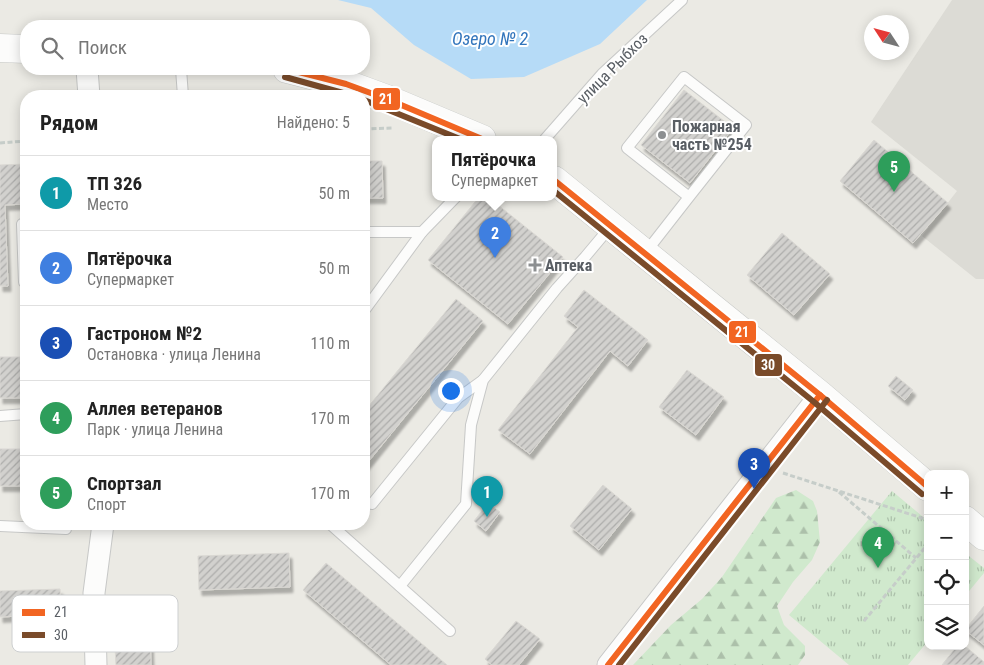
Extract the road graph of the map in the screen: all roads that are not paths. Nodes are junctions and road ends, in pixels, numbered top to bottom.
1 (682, 0) edge
2 (0, 48) edge
3 (20, 49) edge
4 (87, 75) edge
5 (181, 75) edge
6 (311, 75) edge
7 (89, 90) edge
8 (183, 90) edge
9 (364, 90) edge
10 (370, 92) edge
11 (475, 136) edge
12 (548, 136) edge
13 (557, 182) edge
14 (689, 197) junction
15 (452, 201) edge
16 (611, 225) junction
17 (370, 232) edge
18 (422, 232) junction
19 (645, 252) junction
20 (370, 303) edge
21 (483, 380) junction
22 (820, 395) junction
23 (20, 414) edge
24 (0, 416) edge
25 (924, 484) edge
26 (372, 504) dead end
27 (969, 523) edge
28 (0, 526) edge
29 (20, 527) edge
30 (101, 530) edge
31 (337, 530) edge
32 (984, 536) edge
33 (400, 586) junction
34 (94, 595) edge
35 (450, 631) dead end
36 (96, 652) edge
37 (96, 665) edge
38 (608, 665) edge

1 - 12 lane, улица Рыбхоз
2 - 3 street
4 - 7 street
5 - 8 lane
6 - 9 street
10 - 11 street
13 - 16 street
14 - 14 lane
14 - 19 lane
15 - 18 lane
16 - 19 street
16 - 21 lane
17 - 18 lane
18 - 20 lane
19 - 22 street
21 - 26 lane
21 - 33 lane
22 - 25 street
22 - 38 street
23 - 24 lane
27 - 32 street
28 - 29 lane
30 - 34 street
31 - 33 lane
33 - 35 lane
36 - 37 street

